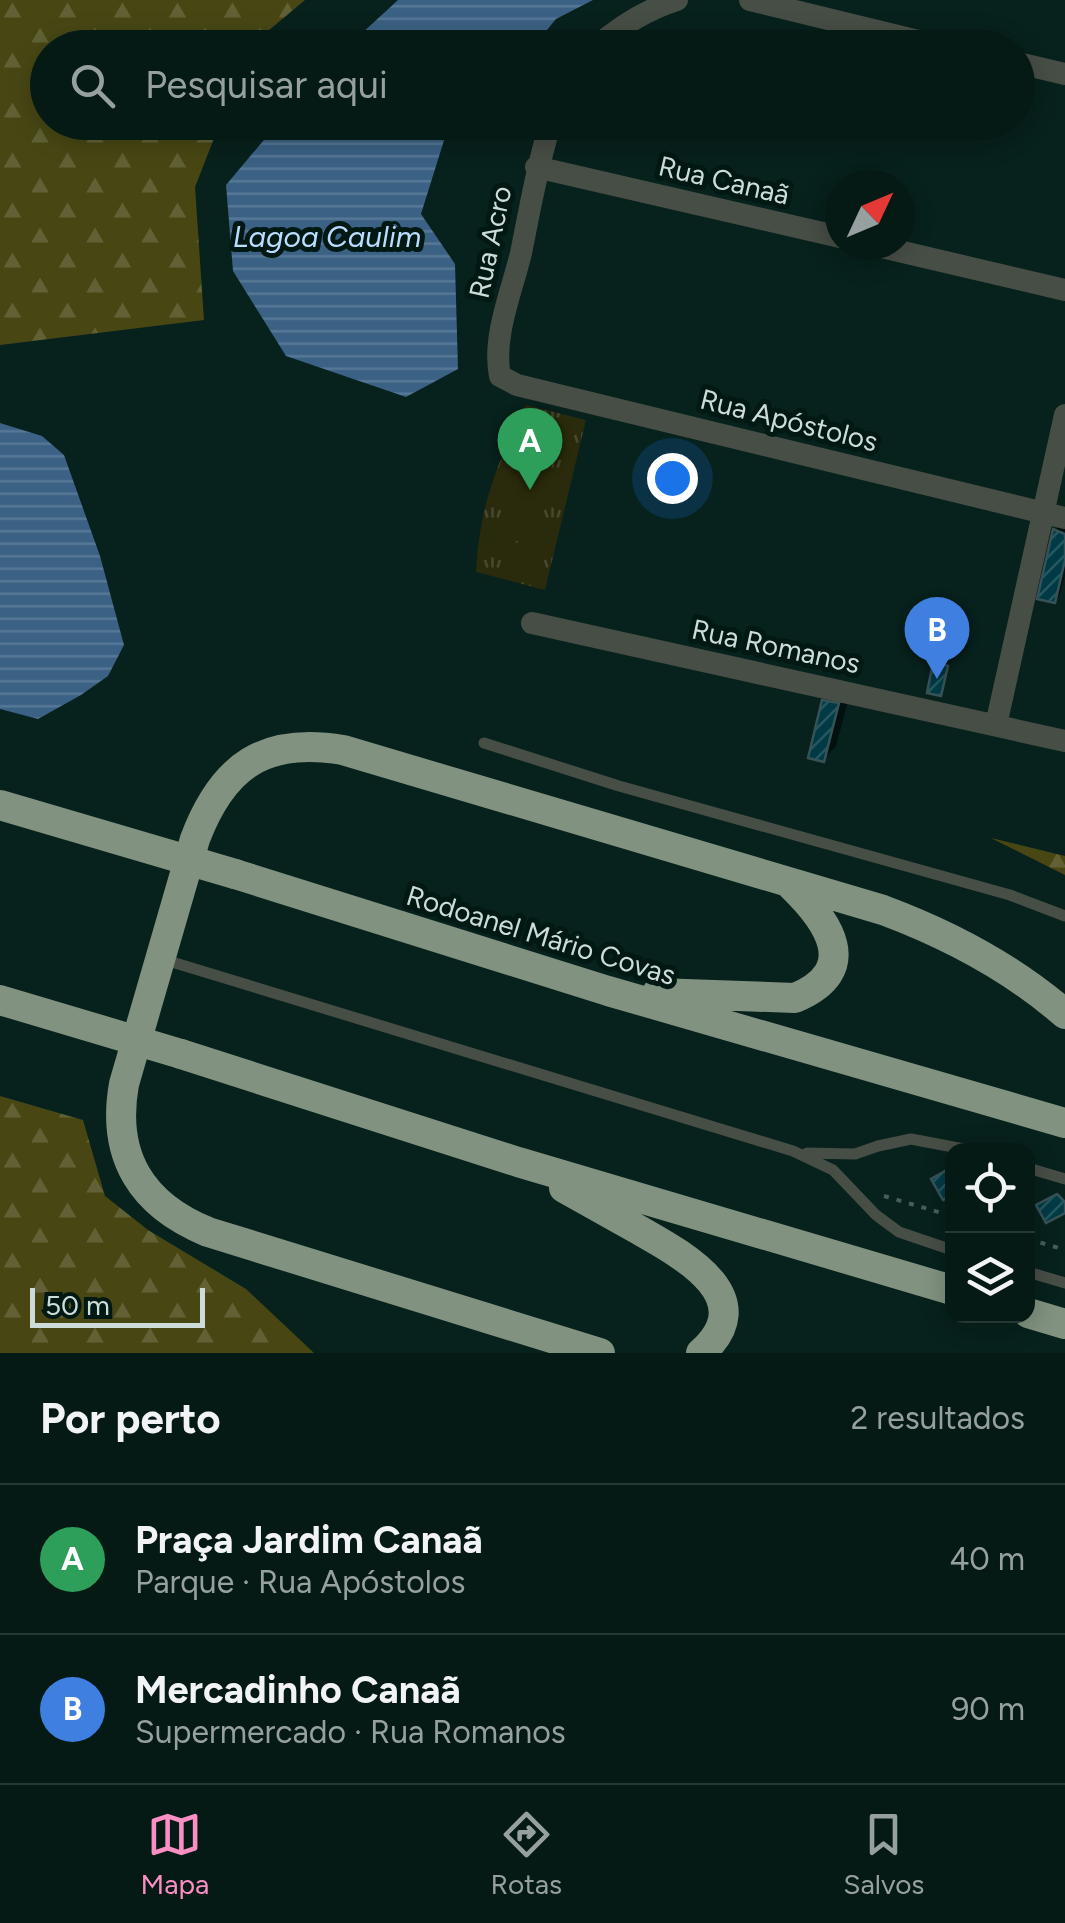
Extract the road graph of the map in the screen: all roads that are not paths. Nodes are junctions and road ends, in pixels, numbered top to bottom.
1 (677, 0) edge
2 (750, 0) edge
3 (615, 30) edge
4 (873, 30) edge
5 (1035, 68) edge
6 (1065, 74) edge
7 (545, 140) edge
8 (536, 167) junction
9 (825, 234) edge
10 (915, 255) edge
11 (1065, 290) edge
12 (500, 376) joint
13 (1065, 415) edge
14 (1054, 515) edge
15 (532, 624) dead end
16 (996, 725) junction
17 (1065, 741) edge
18 (484, 744) dead end
19 (0, 805) edge
20 (790, 884) junction
21 (1065, 916) edge
22 (160, 958) junction
23 (608, 991) junction
24 (0, 1000) edge
25 (1065, 1014) edge
26 (1065, 1123) edge
27 (945, 1146) edge
28 (793, 1151) junction
29 (855, 1154) junction
30 (518, 1162) junction
31 (1035, 1170) edge
32 (1065, 1179) edge
33 (844, 1180) junction
34 (945, 1248) edge
35 (1035, 1274) edge
36 (1065, 1283) edge
37 (945, 1288) edge
38 (1035, 1315) edge
39 (1065, 1324) edge
40 (600, 1353) edge
41 (702, 1353) edge

1 - 3 street
2 - 4 street
5 - 6 street
7 - 8 street, Rua Acro
8 - 9 street, Rua Canaã
8 - 12 street, Rua Acro
10 - 11 street
12 - 14 street, Rua Apóstolos
13 - 14 street
14 - 16 street
15 - 16 street, Rua Romanos
16 - 17 street, Rua Romanos
18 - 21 lane
19 - 23 highway, Rodoanel Mário Covas, bridge
20 - 22 highway
20 - 23 highway
20 - 25 highway
22 - 28 lane
22 - 40 highway
23 - 26 highway, Rodoanel Mário Covas
24 - 30 highway, bridge
27 - 29 lane
28 - 29 lane
28 - 33 lane
29 - 33 lane
30 - 37 highway
30 - 41 highway
31 - 32 lane
33 - 34 lane
35 - 36 lane
38 - 39 highway

